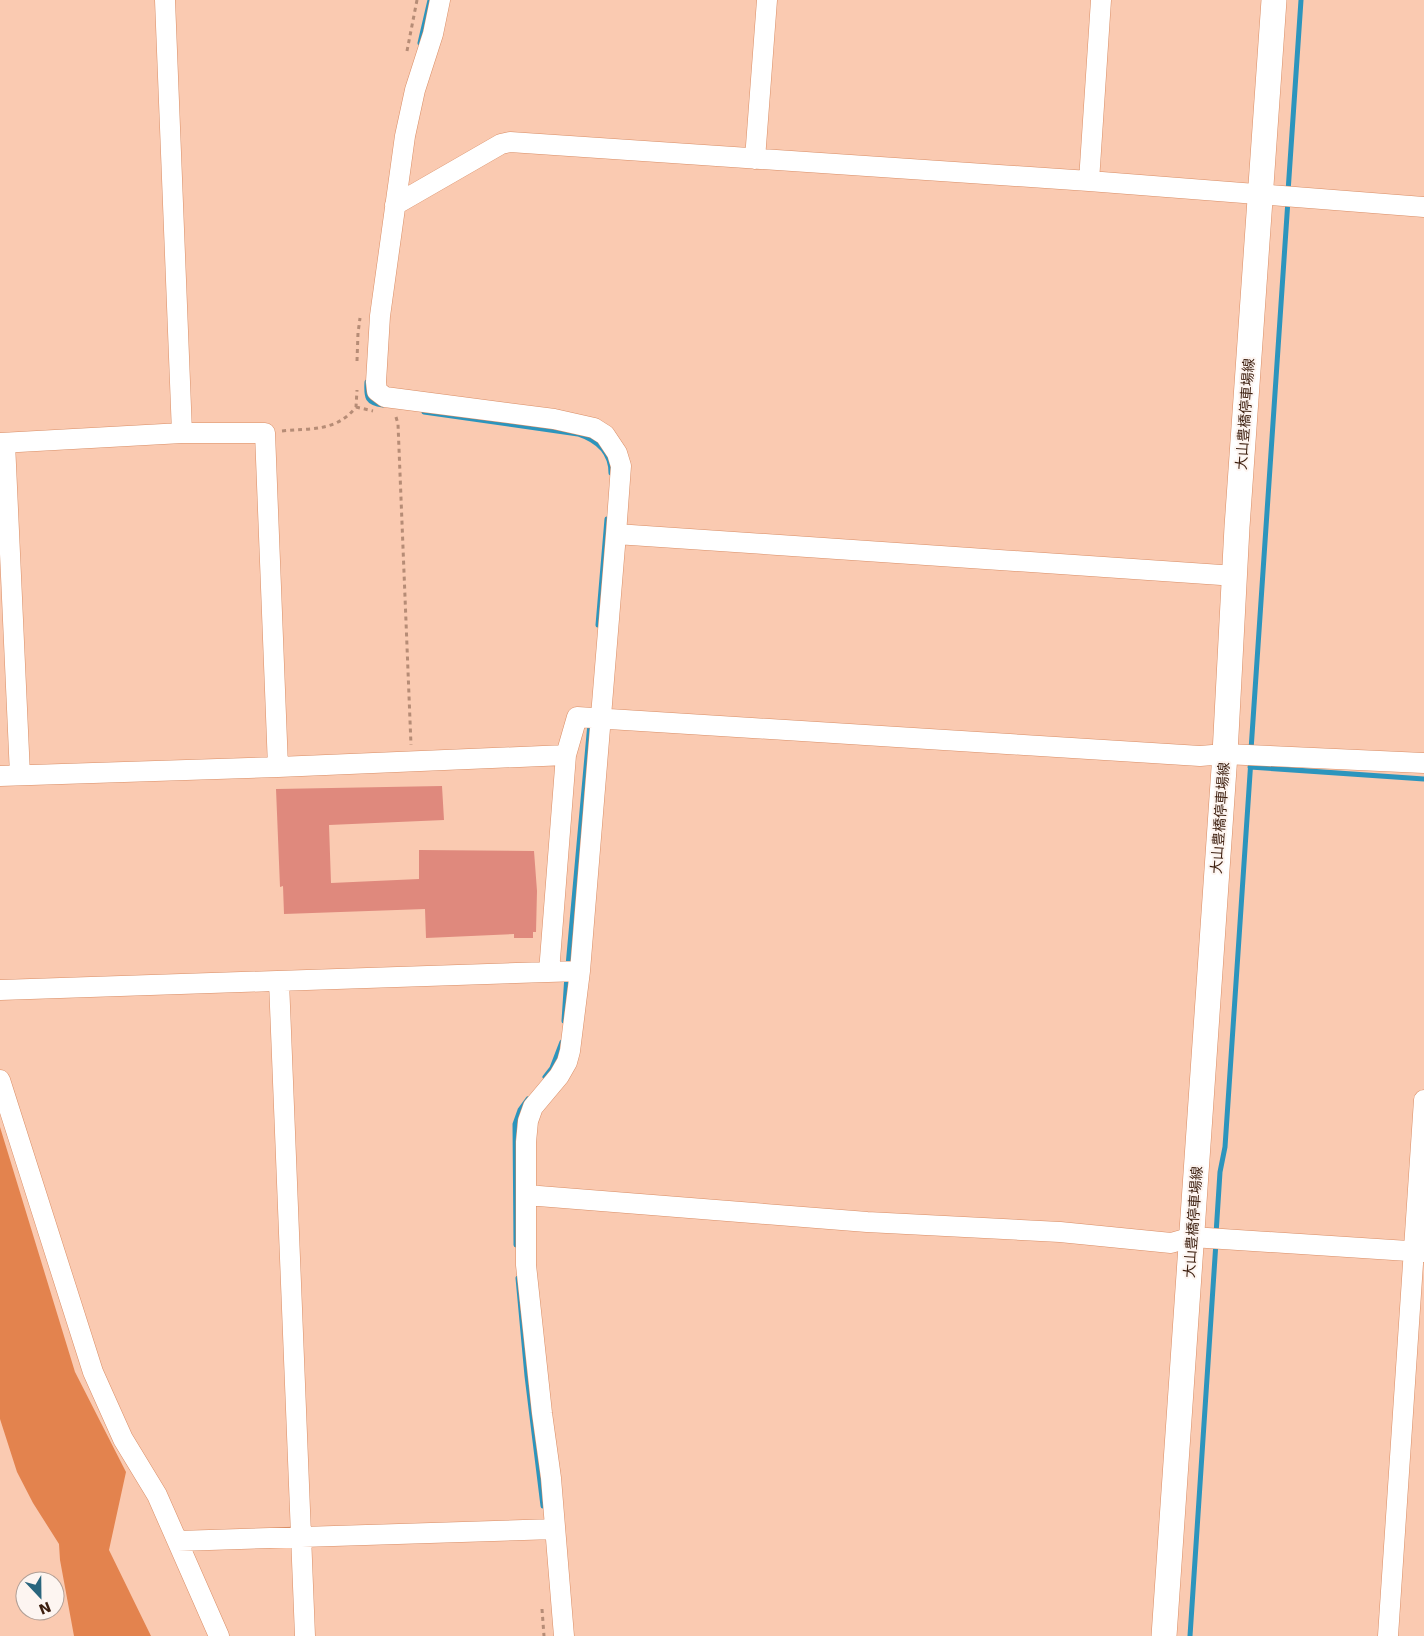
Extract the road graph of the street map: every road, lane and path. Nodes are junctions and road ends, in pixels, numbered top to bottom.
1 (166, 0) edge
2 (417, 0) edge
3 (440, 0) edge
4 (766, 0) edge
5 (1101, 0) edge
6 (1274, 0) edge
7 (406, 58) dead end
8 (755, 159) junction
9 (1089, 182) junction
10 (1262, 194) junction
11 (395, 205) junction
12 (1424, 207) edge
13 (361, 314) dead end
14 (357, 362) dead end
15 (357, 381) dead end
16 (356, 407) junction
17 (375, 411) dead end
18 (393, 415) dead end
19 (182, 433) junction
20 (265, 433) junction
21 (3, 443) edge
22 (616, 534) junction
23 (1236, 576) junction
24 (602, 719) junction
25 (566, 754) junction
26 (1232, 754) junction
27 (411, 761) junction
28 (1424, 763) edge
29 (278, 767) junction
30 (10, 776) edge
31 (580, 971) junction
32 (554, 972) junction
33 (279, 981) junction
34 (0, 990) edge
35 (0, 1080) edge
36 (1424, 1100) edge
37 (526, 1195) junction
38 (1211, 1238) junction
39 (1419, 1251) edge
40 (547, 1529) junction
41 (301, 1538) junction
42 (178, 1541) junction
43 (219, 1636) edge
44 (305, 1636) edge
45 (564, 1636) edge
46 (1164, 1636) edge
47 (1388, 1636) edge

1 - 19 street
2 - 7 path
3 - 11 street
4 - 8 street
5 - 9 street
6 - 10 main road, 大山豊橋停車場線
8 - 9 street
8 - 11 street
9 - 10 street
10 - 12 street
10 - 23 main road, 大山豊橋停車場線
11 - 22 street
13 - 14 path
15 - 16 path
16 - 17 path
16 - 20 path
18 - 27 path
19 - 20 street
19 - 21 street
20 - 29 street
21 - 30 street
22 - 23 street
22 - 24 street
23 - 26 main road, 大山豊橋停車場線
24 - 25 street
24 - 26 street
24 - 31 street
25 - 27 street
25 - 32 street
26 - 28 street
26 - 38 main road, 大山豊橋停車場線
27 - 29 street
29 - 30 street
31 - 32 street
31 - 37 street
32 - 33 street
33 - 34 street
33 - 41 street
35 - 42 street
36 - 39 street
37 - 38 street
37 - 40 street
38 - 39 street
38 - 46 main road, 大山豊橋停車場線
39 - 47 street
40 - 41 street
40 - 45 street
41 - 42 street
41 - 44 street
42 - 43 street

